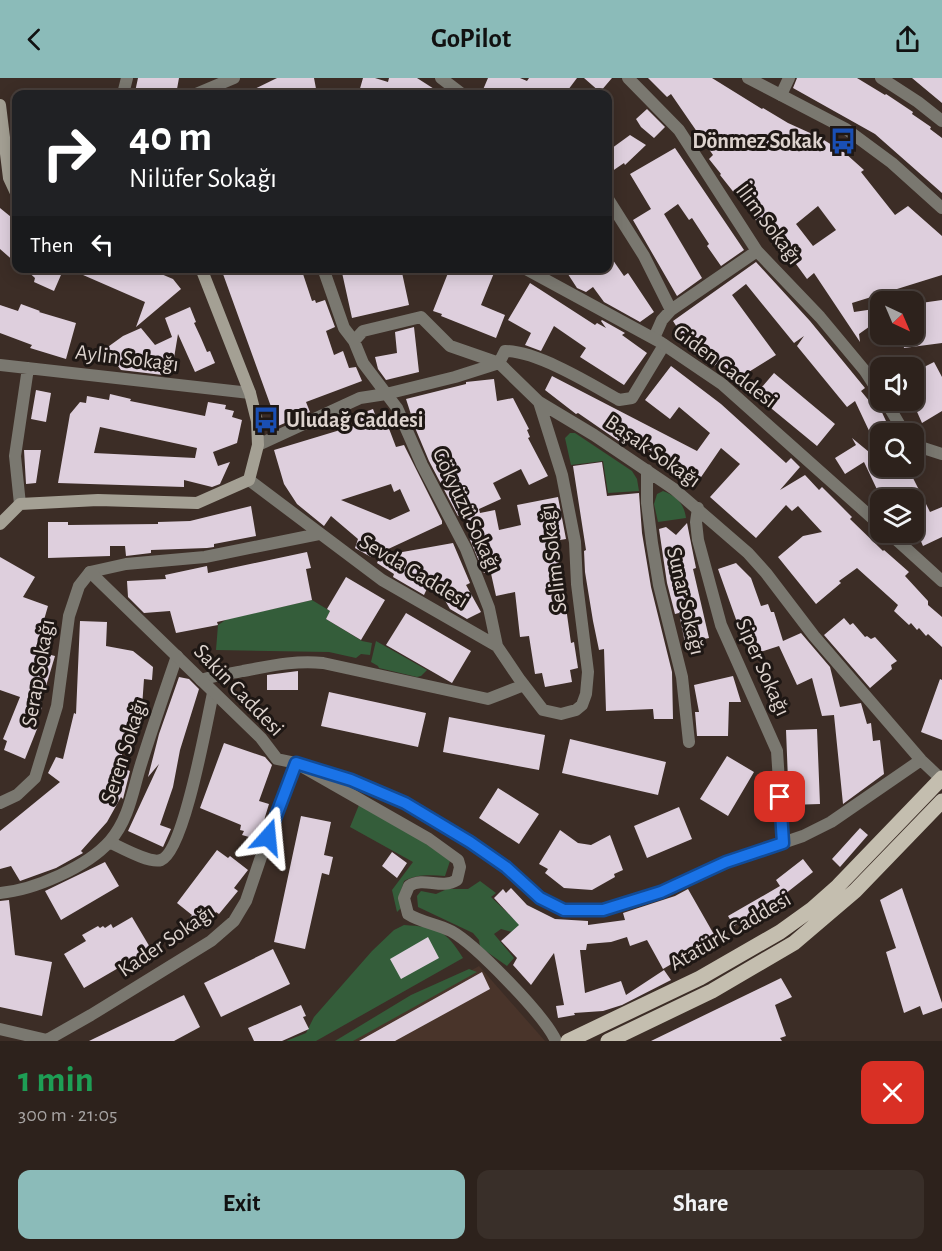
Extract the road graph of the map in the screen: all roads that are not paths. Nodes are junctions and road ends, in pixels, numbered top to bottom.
1 (441, 78) edge
2 (628, 78) edge
3 (748, 78) edge
4 (789, 78) edge
5 (881, 78) edge
6 (228, 79) edge
7 (205, 90) edge
8 (457, 90) edge
9 (781, 95) junction
10 (0, 105) edge
11 (942, 121) edge
12 (12, 184) edge
13 (612, 205) edge
14 (942, 208) edge
15 (757, 251) junction
16 (203, 273) edge
17 (325, 273) edge
18 (533, 273) edge
19 (671, 310) junction
20 (354, 341) junction
21 (659, 342) junction
22 (499, 363) junction
23 (0, 365) edge
24 (28, 368) junction
25 (870, 379) edge
26 (250, 393) junction
27 (386, 394) junction
28 (539, 402) junction
29 (258, 445) junction
30 (924, 448) edge
31 (942, 454) edge
32 (647, 470) junction
33 (249, 480) junction
34 (20, 504) junction
35 (698, 508) junction
36 (870, 516) edge
37 (0, 524) edge
38 (319, 534) junction
39 (900, 543) edge
40 (90, 572) junction
41 (942, 581) edge
42 (497, 646) junction
43 (177, 656) junction
44 (201, 680) junction
45 (524, 685) junction
46 (213, 693) junction
47 (543, 710) joint
48 (689, 742) dead end
49 (921, 760) junction
50 (296, 763) junction
51 (941, 779) edge
52 (942, 801) edge
53 (0, 803) edge
54 (109, 842) junction
55 (783, 843) junction
56 (0, 893) edge
57 (0, 1029) edge
58 (47, 1041) edge
59 (556, 1041) edge
60 (568, 1041) edge
61 (608, 1041) edge

1 - 8 street
2 - 15 street, İlim Sokağı
3 - 9 street
4 - 9 street
5 - 11 street
6 - 7 street
9 - 14 street
10 - 12 main road
13 - 19 street
15 - 19 street
15 - 25 street, İlim Sokağı
16 - 26 main road
17 - 20 street, Gökyüzü Sokağı
18 - 21 street, Giden Caddesi
19 - 21 street
20 - 22 street
20 - 27 street, Gökyüzü Sokağı
21 - 22 street
21 - 36 street, Giden Caddesi
22 - 27 street
22 - 28 street, Başak Sokağı
23 - 24 street, Aylin Sokağı
24 - 26 street, Aylin Sokağı
24 - 34 street
26 - 29 main road
27 - 29 street
27 - 42 street, Gökyüzü Sokağı
28 - 32 street, Başak Sokağı
28 - 47 street, Selim Sokağı
29 - 33 main road
30 - 31 street
32 - 35 street, Başak Sokağı
32 - 48 street, Sunar Sokağı
33 - 34 main road
33 - 38 street, Sevda Caddesi
34 - 37 main road
35 - 49 street, Başak Sokağı
35 - 55 street, Siper Sokağı
38 - 40 street
38 - 42 street, Sevda Caddesi
39 - 41 street
40 - 43 street, Sakin Caddesi
40 - 53 street, Serap Sokağı
42 - 45 street, Sevda Caddesi
43 - 44 street, Sakin Caddesi
43 - 54 street, Seren Sokağı
44 - 45 street
44 - 46 street, Sakin Caddesi
45 - 47 street, Sevda Caddesi
46 - 50 street, Sakin Caddesi
46 - 54 street
49 - 51 street, Başak Sokağı
49 - 55 street
50 - 55 street
50 - 58 street, Kader Sokağı
50 - 59 street, Sakin Caddesi
51 - 60 main road, Atatürk Caddesi
52 - 61 main road, Atatürk Caddesi
54 - 56 street, Seren Sokağı
57 - 58 street, Kader Sokağı

